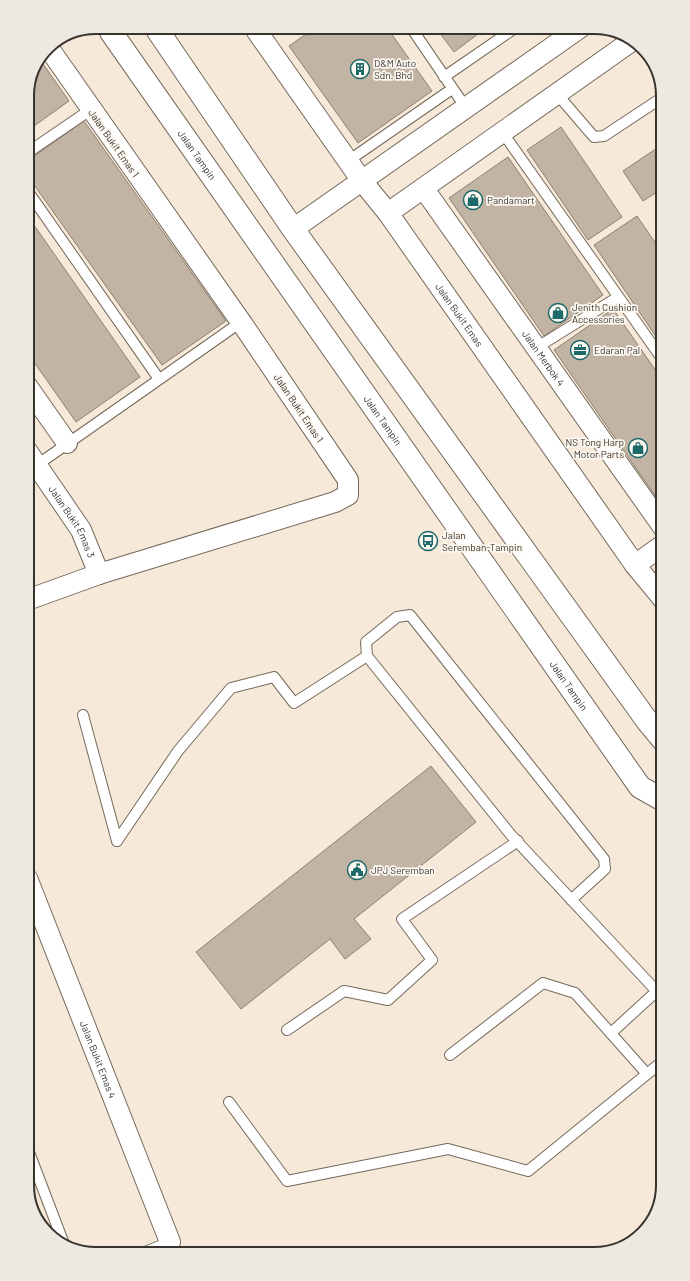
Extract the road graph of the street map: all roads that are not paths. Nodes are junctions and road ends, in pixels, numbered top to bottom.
1 (112, 34) edge
2 (160, 34) edge
3 (415, 34) edge
4 (506, 34) edge
5 (571, 34) edge
6 (264, 35) edge
7 (627, 44) edge
8 (52, 53) edge
9 (444, 78) junction
10 (452, 89) junction
11 (557, 94) junction
12 (656, 102) edge
13 (466, 108) junction
14 (90, 110) junction
15 (503, 133) junction
16 (34, 148) edge
17 (348, 161) junction
18 (362, 181) junction
19 (424, 189) junction
20 (34, 200) edge
21 (388, 213) junction
22 (293, 230) junction
23 (618, 297) junction
24 (241, 322) junction
25 (536, 348) junction
26 (656, 350) edge
27 (159, 379) junction
28 (34, 396) edge
29 (67, 443) junction
30 (34, 457) edge
31 (34, 461) edge
32 (656, 512) edge
33 (656, 550) edge
34 (635, 565) junction
35 (99, 574) junction
36 (656, 590) edge
37 (34, 597) edge
38 (368, 656) junction
39 (83, 715) dead end
40 (656, 724) edge
41 (640, 787) junction
42 (656, 796) edge
43 (656, 803) edge
44 (518, 841) junction
45 (571, 900) junction
46 (34, 901) edge
47 (656, 990) edge
48 (656, 997) edge
49 (287, 1030) dead end
50 (611, 1033) junction
51 (450, 1055) dead end
52 (656, 1067) edge
53 (647, 1074) junction
54 (229, 1102) dead end
55 (34, 1165) edge
56 (61, 1236) edge
57 (170, 1242) joint
58 (158, 1247) edge

1 - 41 highway, Jalan Tampin
2 - 22 highway
3 - 9 lane
4 - 9 lane
5 - 13 street
6 - 17 street, Jalan Bukit Emas
7 - 11 street
8 - 14 street, Jalan Bukit Emas 1
9 - 10 lane
10 - 13 lane
10 - 17 lane
11 - 12 lane
11 - 15 street
13 - 18 street
14 - 16 lane
14 - 24 street, Jalan Bukit Emas 1
15 - 19 street
15 - 23 lane
17 - 18 street, Jalan Bukit Emas
18 - 21 street, Jalan Bukit Emas
18 - 22 street
19 - 21 street
19 - 25 street, Jalan Merbok 4
20 - 27 lane
21 - 34 street, Jalan Bukit Emas
22 - 40 highway
23 - 25 lane
23 - 26 lane
24 - 27 lane
24 - 35 street, Jalan Bukit Emas 1
25 - 32 street, Jalan Merbok 4
27 - 29 lane
28 - 29 street
29 - 30 lane
31 - 35 street, Jalan Bukit Emas 3
33 - 34 street
34 - 36 street, Jalan Bukit Emas
35 - 37 street, Jalan Bukit Emas 1
38 - 39 lane
38 - 44 lane
38 - 45 lane
41 - 42 highway, Jalan Tampin
41 - 43 highway
44 - 45 lane
44 - 49 lane
45 - 47 lane
46 - 57 street, Jalan Bukit Emas 4
48 - 50 lane
50 - 51 lane
50 - 53 lane
52 - 53 lane
53 - 54 lane
55 - 56 lane
57 - 58 lane

